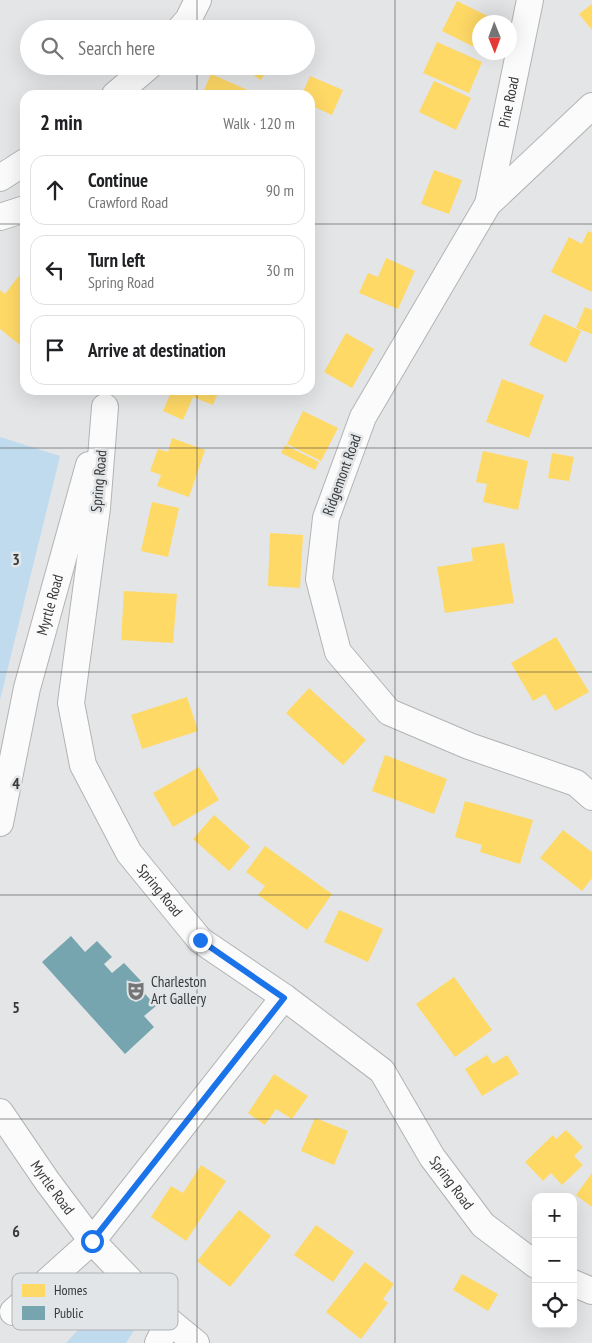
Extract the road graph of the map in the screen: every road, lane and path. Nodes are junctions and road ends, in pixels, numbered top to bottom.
1 (198, 0) edge
2 (530, 0) edge
3 (188, 20) edge
4 (138, 75) edge
5 (121, 90) edge
6 (592, 106) edge
7 (20, 165) edge
8 (0, 178) edge
9 (488, 204) junction
10 (20, 211) edge
11 (0, 217) edge
12 (108, 398) edge
13 (592, 797) edge
14 (0, 823) edge
15 (284, 998) junction
16 (0, 1112) edge
17 (92, 1241) junction
18 (532, 1262) edge
19 (56, 1273) edge
20 (117, 1273) edge
21 (575, 1283) edge
22 (592, 1291) edge
23 (164, 1332) edge
24 (196, 1343) edge

1 - 3 street
2 - 9 street, Pine Road
4 - 5 street
6 - 9 street, Ridgemont Road
7 - 8 street
9 - 13 street, Ridgemont Road
10 - 11 street
12 - 14 street, Myrtle Road
12 - 15 street, Spring Road
15 - 17 street
15 - 18 street, Spring Road
16 - 17 street, Myrtle Road
17 - 19 street
17 - 20 street, Myrtle Road
21 - 22 street
23 - 24 street, Myrtle Road

